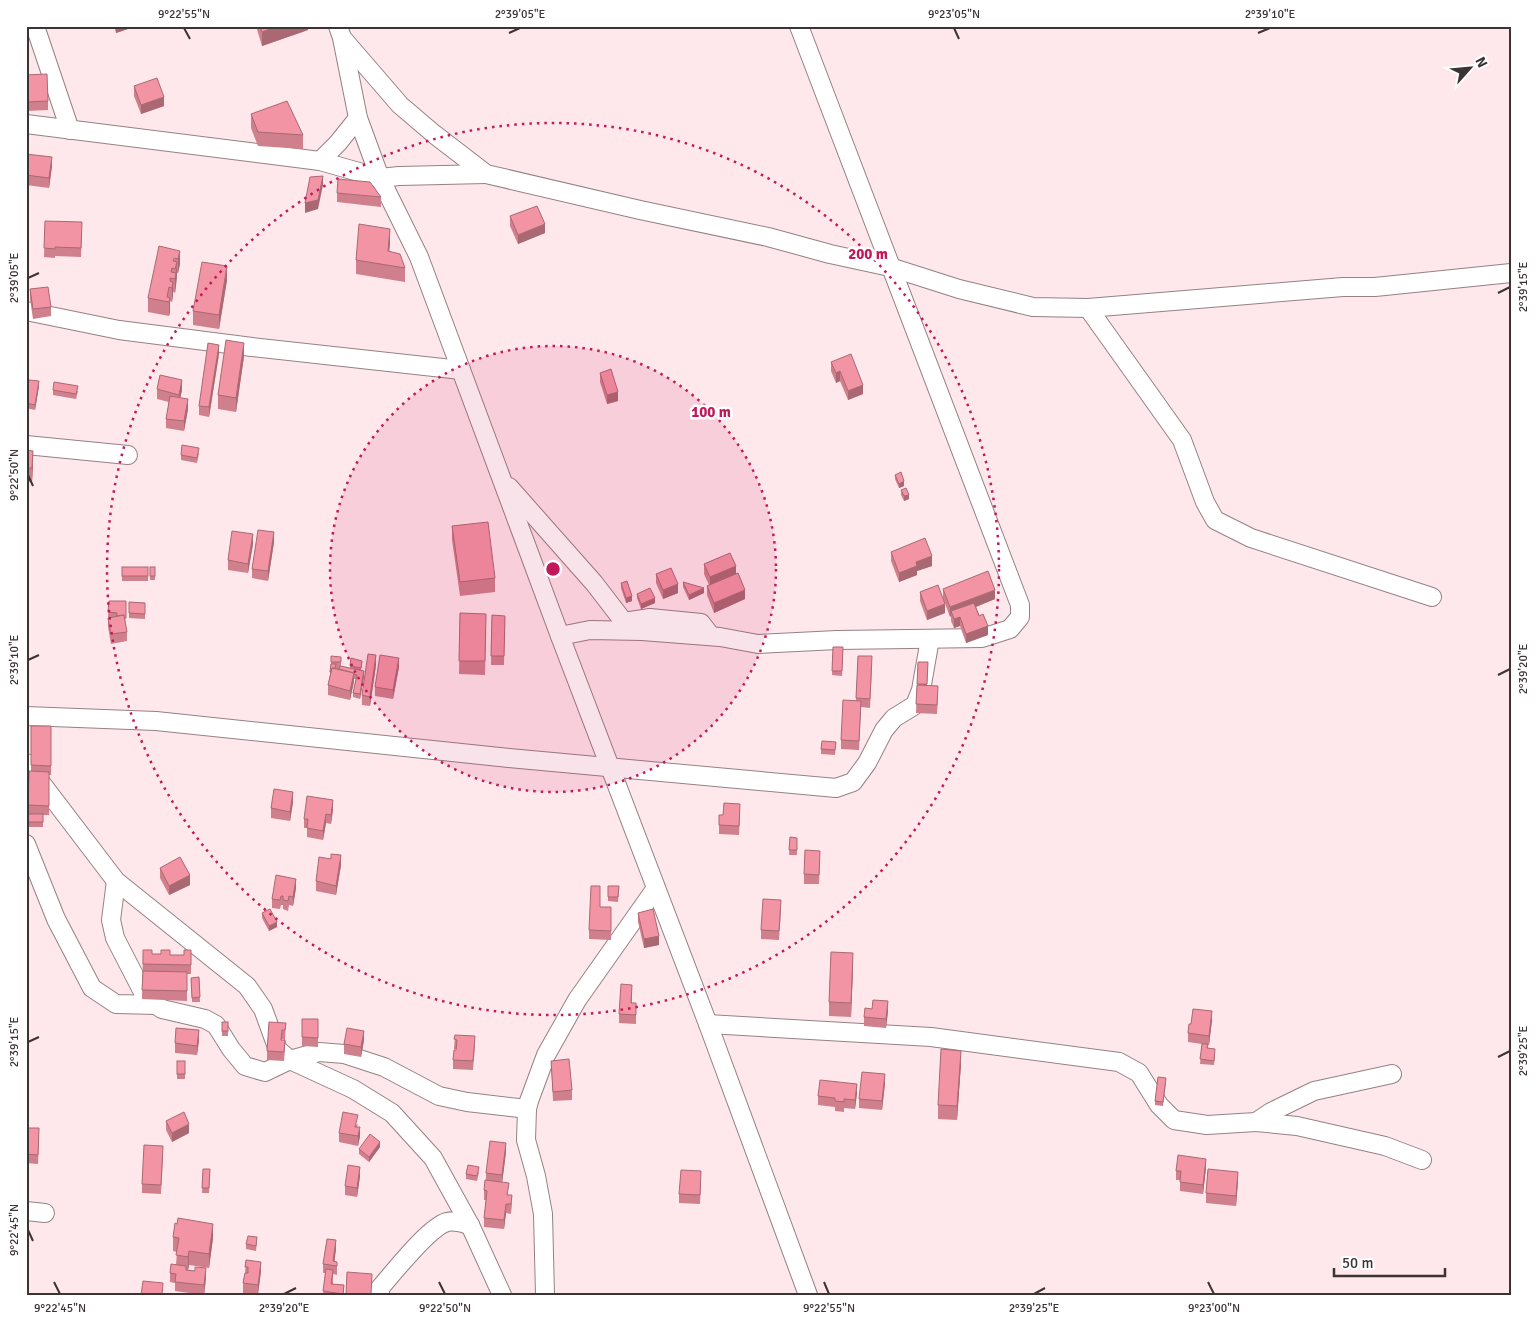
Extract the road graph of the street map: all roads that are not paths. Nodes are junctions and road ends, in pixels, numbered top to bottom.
1 (35, 26) edge
2 (799, 26) edge
3 (340, 32) edge
4 (358, 118) junction
5 (26, 124) edge
6 (70, 130) junction
7 (320, 161) junction
8 (486, 174) junction
9 (380, 178) junction
10 (890, 267) junction
11 (1511, 273) edge
12 (1088, 308) junction
13 (26, 311) edge
14 (461, 370) junction
15 (26, 445) edge
16 (128, 455) dead end
17 (502, 479) junction
18 (1432, 597) dead end
19 (560, 636) junction
20 (711, 636) junction
21 (930, 639) junction
22 (26, 716) edge
23 (26, 763) edge
24 (610, 768) junction
25 (26, 844) edge
26 (116, 881) junction
27 (656, 888) junction
28 (157, 1005) junction
29 (708, 1024) junction
30 (290, 1060) junction
31 (1392, 1074) dead end
32 (527, 1109) junction
33 (1256, 1122) junction
34 (1422, 1160) dead end
35 (26, 1211) edge
36 (45, 1213) dead end
37 (470, 1225) junction
38 (380, 1295) edge
39 (502, 1295) edge
40 (545, 1295) edge
41 (808, 1295) edge

1 - 6 street
2 - 10 street
3 - 4 street
3 - 8 street
4 - 7 street
4 - 9 street
5 - 6 street
6 - 7 street
7 - 9 street
8 - 9 street
8 - 10 street
9 - 14 street
10 - 12 street
10 - 21 street
11 - 12 street
12 - 18 street
13 - 14 street
14 - 17 street
15 - 16 street
17 - 19 street
17 - 20 street
19 - 20 street
19 - 24 street
20 - 21 street
21 - 24 street
22 - 24 street
23 - 26 street
24 - 27 street
25 - 28 street
26 - 28 street
26 - 30 street
27 - 29 street
27 - 32 street
28 - 30 street
29 - 33 street
29 - 41 street
30 - 32 street
30 - 37 street
31 - 33 street
32 - 40 street
33 - 34 street
35 - 36 street
37 - 38 street
37 - 39 street

